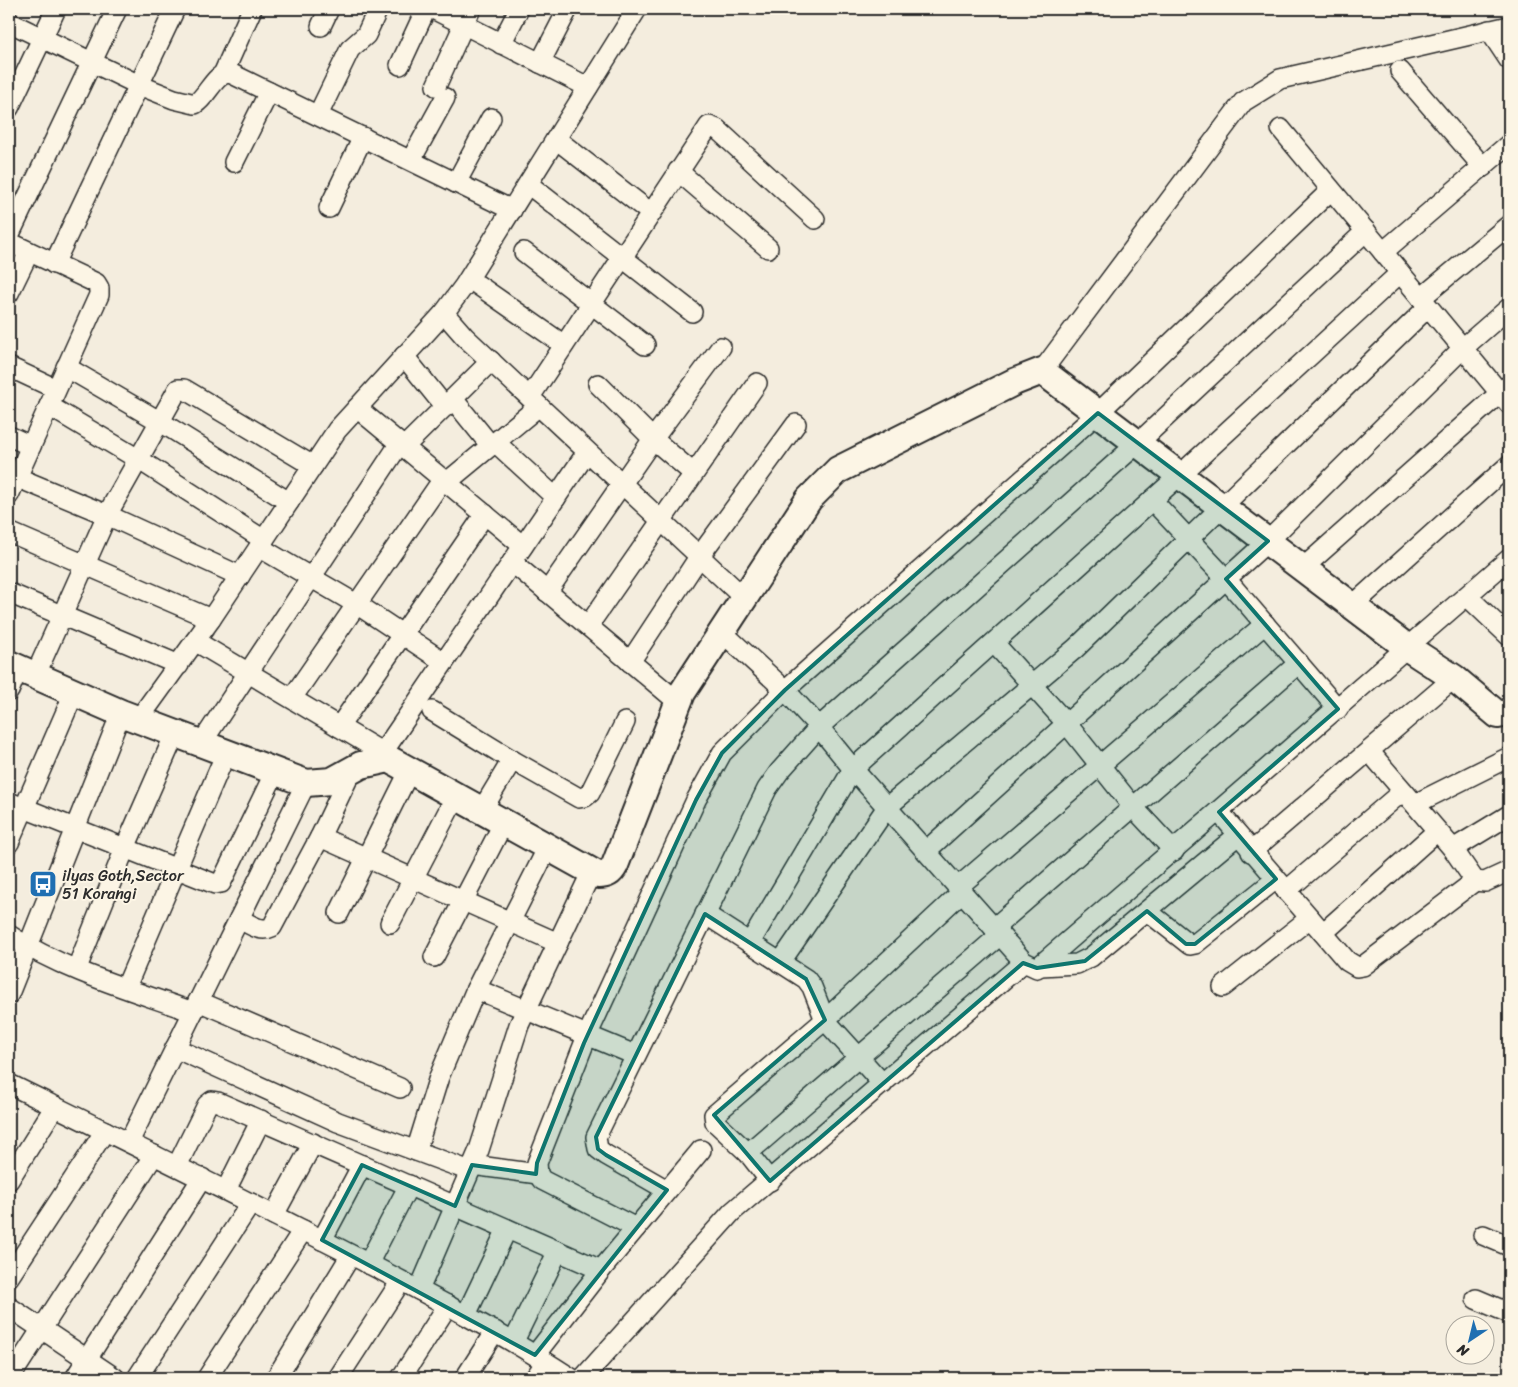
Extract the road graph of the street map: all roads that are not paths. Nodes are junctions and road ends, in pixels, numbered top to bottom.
1 (56, 9) edge
2 (117, 9) edge
3 (176, 9) edge
4 (252, 9) edge
5 (329, 9) edge
6 (378, 9) edge
7 (426, 9) edge
8 (433, 9) edge
9 (519, 9) edge
10 (568, 9) edge
11 (637, 9) edge
12 (467, 16) edge
13 (9, 22) edge
14 (321, 26) dead end
15 (1509, 26) edge
16 (1489, 30) junction
17 (42, 38) junction
18 (501, 44) junction
19 (1509, 60) edge
20 (91, 62) junction
21 (540, 63) junction
22 (400, 65) dead end
23 (1400, 71) dead end
24 (224, 72) junction
25 (139, 85) junction
26 (588, 87) junction
27 (269, 92) junction
28 (9, 108) edge
29 (318, 115) junction
30 (490, 118) dead end
31 (1280, 129) dead end
32 (363, 137) junction
33 (556, 140) junction
34 (1509, 144) edge
35 (410, 160) junction
36 (234, 162) dead end
37 (1483, 167) junction
38 (678, 172) junction
39 (456, 182) junction
40 (528, 184) junction
41 (1331, 190) junction
42 (328, 208) dead end
43 (512, 210) junction
44 (651, 213) junction
45 (815, 219) dead end
46 (1509, 225) edge
47 (1366, 232) junction
48 (9, 236) edge
49 (9, 242) edge
50 (768, 248) dead end
51 (29, 252) junction
52 (524, 252) dead end
53 (1383, 252) junction
54 (622, 258) junction
55 (54, 264) junction
56 (1400, 273) junction
57 (478, 285) dead end
58 (10, 286) edge
59 (1425, 303) junction
60 (591, 305) junction
61 (1509, 308) edge
62 (692, 312) dead end
63 (444, 313) junction
64 (564, 345) junction
65 (645, 345) dead end
66 (721, 347) dead end
67 (1463, 348) junction
68 (404, 356) junction
69 (492, 361) junction
70 (9, 367) edge
71 (66, 367) junction
72 (1042, 371) junction
73 (757, 383) dead end
74 (598, 384) dead end
75 (56, 389) junction
76 (1506, 394) edge
77 (534, 402) junction
78 (449, 403) junction
79 (48, 406) junction
80 (357, 408) junction
81 (1098, 413) junction
82 (159, 420) junction
83 (796, 424) dead end
84 (9, 436) edge
85 (652, 439) junction
86 (1138, 443) junction
87 (493, 444) junction
88 (402, 445) junction
89 (31, 446) junction
90 (587, 452) junction
91 (138, 459) junction
92 (1509, 465) edge
93 (313, 466) junction
94 (694, 473) junction
95 (1180, 475) junction
96 (445, 481) junction
97 (621, 484) junction
98 (11, 488) edge
99 (556, 498) junction
100 (1152, 500) junction
101 (289, 502) junction
102 (1222, 507) junction
103 (484, 514) junction
104 (107, 515) junction
105 (660, 521) junction
106 (9, 532) edge
107 (1188, 540) junction
108 (1268, 541) junction
109 (262, 544) junction
110 (523, 546) junction
111 (699, 557) junction
112 (1509, 559) edge
113 (512, 562) junction
114 (85, 566) junction
115 (1303, 568) junction
116 (240, 576) junction
117 (310, 579) junction
118 (1226, 579) junction
119 (547, 592) junction
120 (9, 593) edge
121 (1467, 596) junction
122 (743, 597) junction
123 (358, 605) junction
124 (1352, 606) junction
125 (63, 616) junction
126 (211, 620) junction
127 (1265, 624) junction
128 (588, 626) junction
129 (721, 631) junction
130 (402, 634) junction
131 (1509, 636) edge
132 (196, 641) junction
133 (994, 643) junction
134 (1408, 648) junction
135 (444, 662) junction
136 (630, 662) junction
137 (1299, 663) junction
138 (179, 664) junction
139 (247, 671) junction
140 (18, 675) edge
141 (1454, 678) junction
142 (1031, 686) junction
143 (785, 690) junction
144 (74, 693) junction
145 (292, 698) junction
146 (678, 702) junction
147 (1338, 709) junction
148 (432, 711) dead end
149 (1509, 713) edge
150 (129, 716) junction
151 (625, 722) dead end
152 (1066, 724) junction
153 (819, 726) junction
154 (339, 727) junction
155 (175, 734) junction
156 (201, 744) junction
157 (1369, 751) junction
158 (226, 753) junction
159 (380, 757) junction
160 (1509, 757) edge
161 (512, 760) junction
162 (1100, 765) junction
163 (853, 769) junction
164 (352, 770) junction
165 (410, 770) junction
166 (275, 772) junction
167 (306, 783) junction
168 (456, 796) junction
169 (1409, 798) junction
170 (17, 805) edge
171 (887, 807) junction
172 (1133, 808) junction
173 (1219, 812) junction
174 (493, 816) junction
175 (1509, 816) edge
176 (74, 828) junction
177 (1437, 831) junction
178 (1238, 835) junction
179 (320, 837) junction
180 (9, 843) edge
181 (548, 847) junction
182 (125, 848) junction
183 (1453, 849) junction
184 (926, 851) junction
185 (1174, 851) junction
186 (1251, 852) junction
187 (367, 858) junction
188 (176, 869) junction
189 (592, 871) junction
190 (1509, 871) edge
191 (413, 878) junction
192 (1475, 881) junction
193 (1281, 885) junction
194 (960, 890) junction
195 (463, 900) junction
196 (1147, 911) junction
197 (339, 913) dead end
198 (705, 914) junction
199 (1310, 918) junction
200 (239, 919) junction
201 (509, 920) junction
202 (390, 923) dead end
203 (997, 932) junction
204 (1323, 933) junction
205 (9, 935) edge
206 (558, 943) junction
207 (750, 943) junction
208 (27, 947) junction
209 (434, 957) dead end
210 (780, 963) junction
211 (1032, 964) junction
212 (77, 968) junction
213 (126, 987) junction
214 (1223, 987) dead end
215 (476, 989) junction
216 (9, 994) edge
217 (196, 1007) junction
218 (526, 1011) junction
219 (825, 1020) junction
220 (588, 1036) junction
221 (175, 1048) junction
222 (635, 1055) junction
223 (858, 1056) junction
224 (9, 1084) edge
225 (883, 1084) junction
226 (400, 1088) dead end
227 (55, 1106) junction
228 (261, 1120) junction
229 (105, 1131) junction
230 (129, 1142) junction
231 (313, 1143) junction
232 (701, 1150) dead end
233 (416, 1151) junction
234 (748, 1153) junction
235 (154, 1155) junction
236 (362, 1165) junction
237 (177, 1166) junction
238 (471, 1168) junction
239 (538, 1174) junction
240 (202, 1178) junction
241 (9, 1180) edge
242 (770, 1180) junction
243 (408, 1185) junction
244 (226, 1190) junction
245 (667, 1190) junction
246 (251, 1203) junction
247 (455, 1206) junction
248 (274, 1215) junction
249 (636, 1228) junction
250 (507, 1229) junction
251 (303, 1230) junction
252 (1483, 1235) dead end
253 (322, 1240) junction
254 (1509, 1246) edge
255 (558, 1251) junction
256 (351, 1255) junction
257 (368, 1264) junction
258 (601, 1270) junction
259 (9, 1277) edge
260 (401, 1281) junction
261 (419, 1290) junction
262 (1476, 1299) dead end
263 (448, 1305) junction
264 (9, 1307) edge
265 (1509, 1313) edge
266 (466, 1315) junction
267 (41, 1329) junction
268 (495, 1331) junction
269 (514, 1341) junction
270 (541, 1359) junction
271 (87, 1360) junction
272 (10, 1378) edge
273 (75, 1378) edge
274 (115, 1378) edge
275 (137, 1378) edge
276 (206, 1378) edge
277 (276, 1378) edge
278 (338, 1378) edge
279 (401, 1378) edge
280 (466, 1378) edge
281 (535, 1378) edge
282 (571, 1378) edge
283 (583, 1378) edge

1 - 17 street
2 - 20 street
3 - 25 street
4 - 24 street
5 - 14 street
6 - 29 street
7 - 22 street
8 - 12 street
9 - 18 street
10 - 21 street
11 - 26 street
12 - 18 street
12 - 35 street
13 - 17 street
15 - 16 street
16 - 19 street
16 - 72 street
17 - 20 street
17 - 28 street
18 - 21 street
20 - 25 street
20 - 48 street
21 - 26 street
23 - 37 street
24 - 25 street
24 - 27 street
25 - 55 street
26 - 33 street
27 - 29 street
27 - 36 street
29 - 32 street
30 - 39 street
31 - 41 street
32 - 35 street
32 - 42 street
33 - 40 street
33 - 44 street
34 - 37 street
35 - 39 street
37 - 53 street
38 - 44 street
38 - 45 street
38 - 50 street
39 - 43 street
40 - 43 street
40 - 54 street
41 - 47 street
41 - 81 street
43 - 63 street
44 - 54 street
46 - 59 street
47 - 53 street
47 - 86 street
49 - 51 street
51 - 55 street
51 - 58 street
52 - 60 street
53 - 56 street
54 - 60 street
54 - 62 street
55 - 71 street
56 - 59 street
56 - 95 street
57 - 64 street
59 - 67 street
59 - 102 street
60 - 64 street
60 - 65 street
61 - 67 street
63 - 68 street
63 - 69 street
64 - 77 street
66 - 85 street
67 - 76 street
67 - 108 street
68 - 78 street
68 - 80 street
69 - 77 street
69 - 78 street
70 - 75 street
71 - 75 street
71 - 82 street
72 - 81 street
72 - 122 street
73 - 94 street
74 - 85 street
75 - 79 street
76 - 115 street
77 - 87 street
77 - 90 street
78 - 87 street
78 - 88 street
79 - 89 street
79 - 91 street
80 - 88 street
80 - 93 street
81 - 86 street
81 - 143 street
82 - 91 street
82 - 93 street
82 - 101 street
83 - 111 street
84 - 89 street
85 - 94 street
85 - 97 street
86 - 95 street
86 - 153 street
87 - 96 street
87 - 99 street
88 - 96 street
88 - 117 street
89 - 98 street
90 - 97 street
90 - 99 street
91 - 104 street
91 - 109 street
92 - 124 street
93 - 101 street
94 - 105 street
95 - 100 street
95 - 102 street
96 - 103 street
96 - 123 street
97 - 105 street
97 - 119 street
98 - 104 street
99 - 110 street
100 - 107 street
100 - 133 street
101 - 109 street
102 - 107 street
102 - 108 street
103 - 110 street
103 - 130 street
104 - 114 street
104 - 116 street
105 - 111 street
105 - 128 street
106 - 114 street
107 - 118 street
107 - 142 street
108 - 115 street
108 - 118 street
109 - 116 street
109 - 117 street
110 - 113 street
111 - 122 street
111 - 136 street
112 - 121 street
113 - 119 street
113 - 135 street
114 - 125 street
114 - 126 street
115 - 124 street
116 - 126 street
117 - 123 street
117 - 139 street
118 - 127 street
118 - 152 street
119 - 128 street
120 - 125 street
121 - 131 street
121 - 134 street
122 - 129 street
123 - 130 street
123 - 145 street
124 - 134 street
125 - 138 street
125 - 140 street
126 - 132 street
127 - 137 street
127 - 162 street
128 - 136 street
129 - 143 street
129 - 146 street
130 - 135 street
130 - 154 street
132 - 138 street
132 - 139 street
133 - 142 street
133 - 163 street
134 - 141 street
134 - 147 street
135 - 159 street
136 - 146 street
137 - 147 street
137 - 172 street
138 - 150 street
139 - 145 street
139 - 156 street
140 - 144 street
141 - 149 street
141 - 157 street
142 - 152 street
142 - 171 street
143 - 153 street
143 - 220 street
144 - 150 street
144 - 170 street
145 - 154 street
146 - 189 street
147 - 173 street
148 - 161 street
150 - 155 street
150 - 176 street
151 - 161 street
152 - 162 street
152 - 184 street
153 - 163 street
153 - 198 street
154 - 159 street
155 - 156 street
155 - 182 street
156 - 158 street
157 - 169 street
157 - 186 street
158 - 166 street
158 - 188 street
159 - 164 street
159 - 165 street
160 - 169 street
161 - 174 street
162 - 172 street
162 - 194 street
163 - 171 street
163 - 207 street
164 - 167 street
164 - 179 street
165 - 168 street
165 - 187 street
166 - 167 street
166 - 188 street
167 - 200 street
168 - 174 street
168 - 191 street
169 - 177 street
169 - 193 street
170 - 176 street
170 - 180 street
171 - 184 street
171 - 210 street
172 - 185 street
172 - 203 street
173 - 178 street
173 - 185 street
174 - 181 street
174 - 195 street
175 - 183 street
176 - 182 street
176 - 208 street
177 - 183 street
177 - 204 street
178 - 186 street
178 - 196 street
179 - 187 street
179 - 200 street
181 - 189 street
181 - 201 street
182 - 188 street
182 - 212 street
183 - 192 street
184 - 194 street
185 - 211 street
186 - 193 street
187 - 191 street
187 - 197 street
188 - 213 street
189 - 206 street
190 - 192 street
191 - 195 street
191 - 202 street
192 - 204 street
193 - 196 street
193 - 199 street
194 - 203 street
194 - 219 street
195 - 201 street
195 - 209 street
196 - 211 street
198 - 207 street
198 - 222 street
199 - 204 street
199 - 214 street
200 - 217 street
201 - 206 street
201 - 215 street
203 - 211 street
203 - 223 street
205 - 208 street
206 - 218 street
207 - 210 street
208 - 212 street
208 - 216 street
210 - 219 street
211 - 225 street
212 - 213 street
213 - 217 street
215 - 218 street
215 - 233 street
217 - 221 street
217 - 226 street
218 - 220 street
218 - 238 street
219 - 223 street
219 - 234 street
220 - 222 street
220 - 239 street
221 - 230 street
221 - 233 street
222 - 245 street
223 - 225 street
223 - 234 street
224 - 227 street
225 - 242 street
227 - 229 street
227 - 241 street
228 - 231 street
228 - 237 street
228 - 244 street
229 - 230 street
229 - 259 street
230 - 235 street
231 - 236 street
231 - 248 street
232 - 245 street
233 - 238 street
234 - 242 street
235 - 237 street
235 - 267 street
236 - 243 street
236 - 253 street
237 - 240 street
238 - 239 street
238 - 247 street
239 - 249 street
240 - 244 street
240 - 271 street
242 - 283 street
243 - 247 street
243 - 257 street
244 - 246 street
245 - 249 street
246 - 248 street
246 - 275 street
247 - 250 street
247 - 261 street
248 - 251 street
249 - 258 street
250 - 255 street
250 - 266 street
251 - 253 street
251 - 276 street
252 - 254 street
253 - 256 street
255 - 258 street
255 - 269 street
256 - 257 street
256 - 277 street
257 - 260 street
258 - 270 street
260 - 261 street
260 - 278 street
261 - 263 street
262 - 265 street
263 - 266 street
263 - 279 street
264 - 267 street
266 - 268 street
267 - 271 street
267 - 272 street
268 - 269 street
268 - 280 street
269 - 270 street
270 - 281 street
270 - 282 street
271 - 273 street
271 - 274 street

